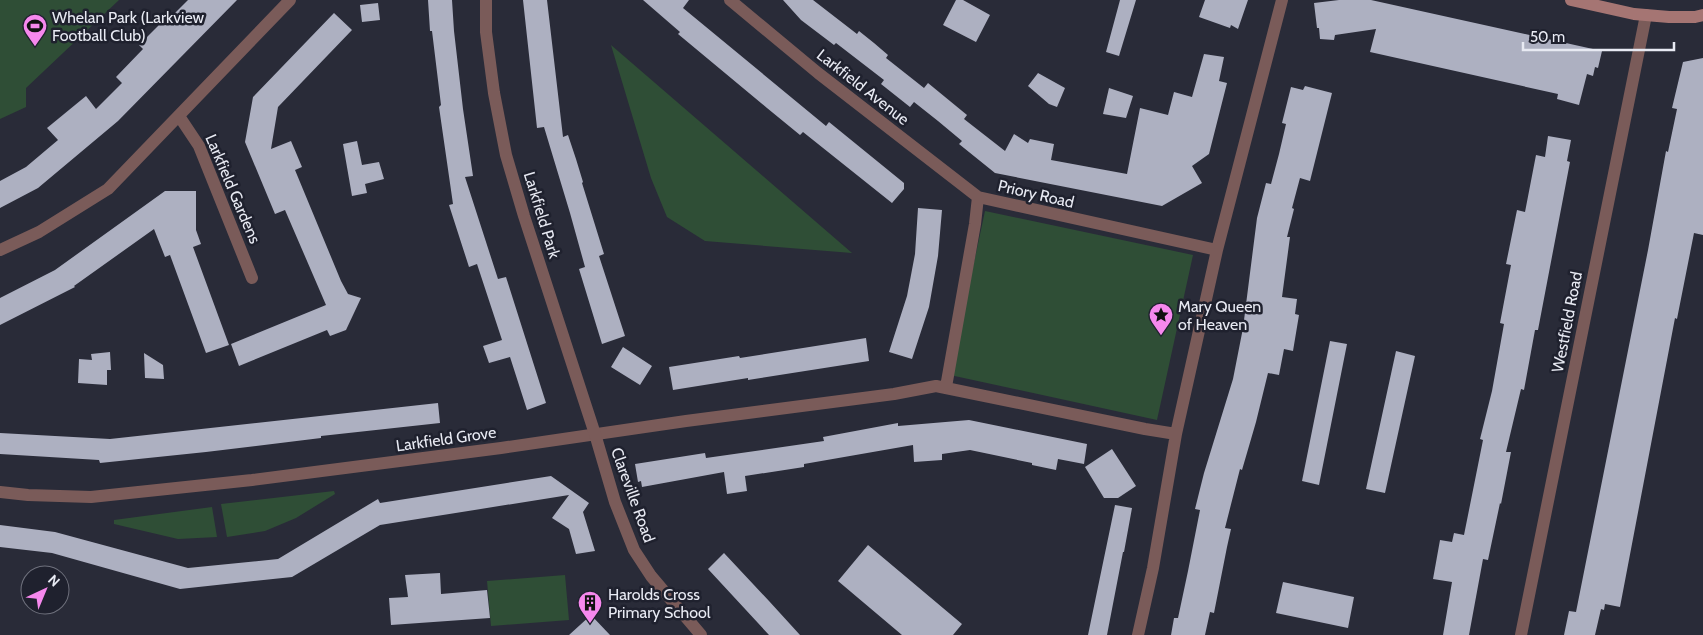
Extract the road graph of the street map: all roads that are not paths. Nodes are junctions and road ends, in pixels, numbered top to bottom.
1 (290, 0) edge
2 (486, 0) edge
3 (730, 0) edge
4 (1282, 0) edge
5 (1570, 0) edge
6 (1646, 15) junction
7 (1703, 15) edge
8 (179, 116) junction
9 (978, 197) junction
10 (0, 250) edge
11 (1217, 250) junction
12 (252, 278) dead end
13 (946, 387) junction
14 (595, 434) junction
15 (1176, 434) junction
16 (0, 492) edge
17 (701, 635) edge
18 (1138, 635) edge
19 (1521, 635) edge

1 - 8 street
2 - 14 street, Larkfield Park
3 - 9 street, Larkfield Avenue
4 - 11 street
5 - 6 main road
6 - 7 main road
6 - 19 street, Westfield Road
8 - 10 street
8 - 12 street, Larkfield Gardens
9 - 11 street, Priory Road
9 - 13 street, Priory Road
11 - 15 street
13 - 14 street, Larkfield Grove
13 - 15 street
14 - 16 street, Larkfield Grove
14 - 17 street, Clareville Road
15 - 18 street

